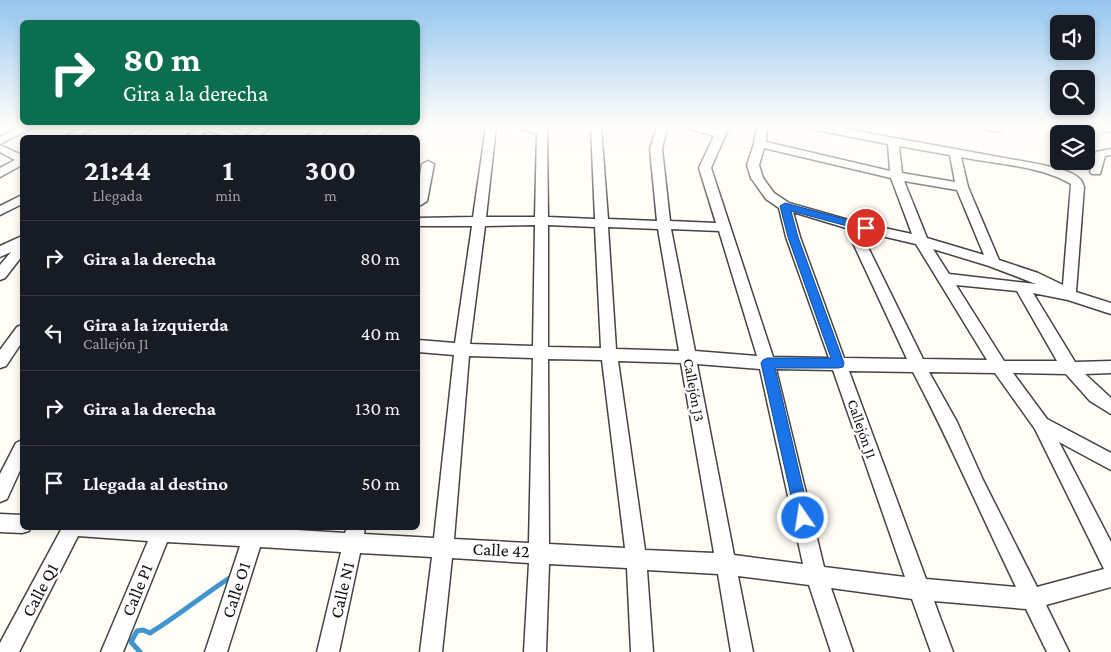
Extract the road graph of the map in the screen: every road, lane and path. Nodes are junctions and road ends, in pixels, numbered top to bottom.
1 (487, 157) edge
2 (542, 157) edge
3 (598, 157) edge
4 (657, 157) edge
5 (710, 157) edge
6 (756, 157) edge
7 (817, 157) edge
8 (894, 157) edge
9 (956, 157) edge
10 (975, 157) edge
11 (1099, 157) edge
12 (20, 161) edge
13 (428, 164) dead end
14 (1096, 172) dead end
15 (0, 173) edge
16 (896, 176) junction
17 (962, 188) junction
18 (420, 197) edge
19 (20, 200) edge
20 (785, 206) junction
21 (0, 211) edge
22 (541, 221) junction
23 (478, 222) junction
24 (420, 223) edge
25 (603, 223) junction
26 (664, 225) junction
27 (851, 225) junction
28 (724, 227) junction
29 (20, 241) edge
30 (921, 241) junction
31 (20, 250) edge
32 (0, 252) edge
33 (994, 263) junction
34 (0, 275) edge
35 (945, 279) junction
36 (1022, 286) junction
37 (1070, 296) junction
38 (1111, 309) edge
39 (20, 334) edge
40 (420, 346) edge
41 (462, 350) junction
42 (541, 351) junction
43 (609, 355) junction
44 (688, 357) junction
45 (0, 362) edge
46 (767, 363) junction
47 (838, 363) junction
48 (918, 366) junction
49 (999, 366) junction
50 (1111, 367) edge
51 (1071, 368) junction
52 (1111, 407) edge
53 (1041, 424) junction
54 (20, 452) edge
55 (1111, 462) edge
56 (0, 493) edge
57 (0, 523) edge
58 (20, 524) edge
59 (71, 530) edge
60 (162, 530) edge
61 (255, 532) edge
62 (355, 535) edge
63 (443, 547) junction
64 (539, 553) junction
65 (636, 558) junction
66 (1111, 562) edge
67 (726, 564) junction
68 (816, 575) junction
69 (1111, 577) edge
70 (918, 589) junction
71 (1031, 599) junction
72 (7, 652) edge
73 (112, 652) edge
74 (216, 652) edge
75 (328, 652) edge
76 (431, 652) edge
77 (536, 652) edge
78 (642, 652) edge
79 (742, 652) edge
80 (842, 652) edge
81 (942, 652) edge
82 (1058, 652) edge

1 - 23 street
2 - 22 street
3 - 25 street
4 - 26 street, Callejón J3
5 - 28 street
6 - 20 street
7 - 16 street
8 - 16 street
9 - 17 street
10 - 37 street
11 - 14 street
12 - 15 street
13 - 18 street
16 - 17 street
16 - 30 street
17 - 33 street
19 - 21 street
20 - 27 street
20 - 47 street, Callejón J1
22 - 23 street
22 - 25 street
22 - 42 street
23 - 24 street
23 - 41 street
25 - 26 street
25 - 43 street
26 - 28 street
26 - 44 street, Callejón J3
27 - 30 street
27 - 48 street
28 - 46 street
29 - 32 street
30 - 33 street
30 - 35 street
31 - 34 street
33 - 37 street
35 - 36 street
35 - 49 street
36 - 37 street
36 - 51 street
37 - 38 street
39 - 45 street
40 - 41 street
41 - 42 street
41 - 63 street
42 - 43 street
42 - 64 street
43 - 44 street
43 - 65 street
44 - 46 street
44 - 67 street, Callejón J3
46 - 47 street
46 - 68 street
47 - 48 street
47 - 70 street, Callejón J1
48 - 49 street
48 - 71 street
49 - 51 street
49 - 53 street
50 - 51 street
51 - 52 street
53 - 55 street
53 - 66 street
54 - 56 street
57 - 58 street
59 - 72 street, Calle Q1
60 - 61 street, Calle 42
60 - 73 street, Calle P1
61 - 62 street, Calle 42
61 - 74 street, Calle O1
62 - 63 street, Calle 42
62 - 75 street, Calle N1
63 - 64 street, Calle 42
63 - 76 street
64 - 65 street, Calle 42
64 - 77 street
65 - 67 street, Calle 42
65 - 78 street
67 - 68 street, Calle 42
67 - 79 street, Callejón J3
68 - 70 street, Calle 42
68 - 80 street
69 - 71 street
70 - 71 street, Calle 42
70 - 81 street, Callejón J1
71 - 82 street

